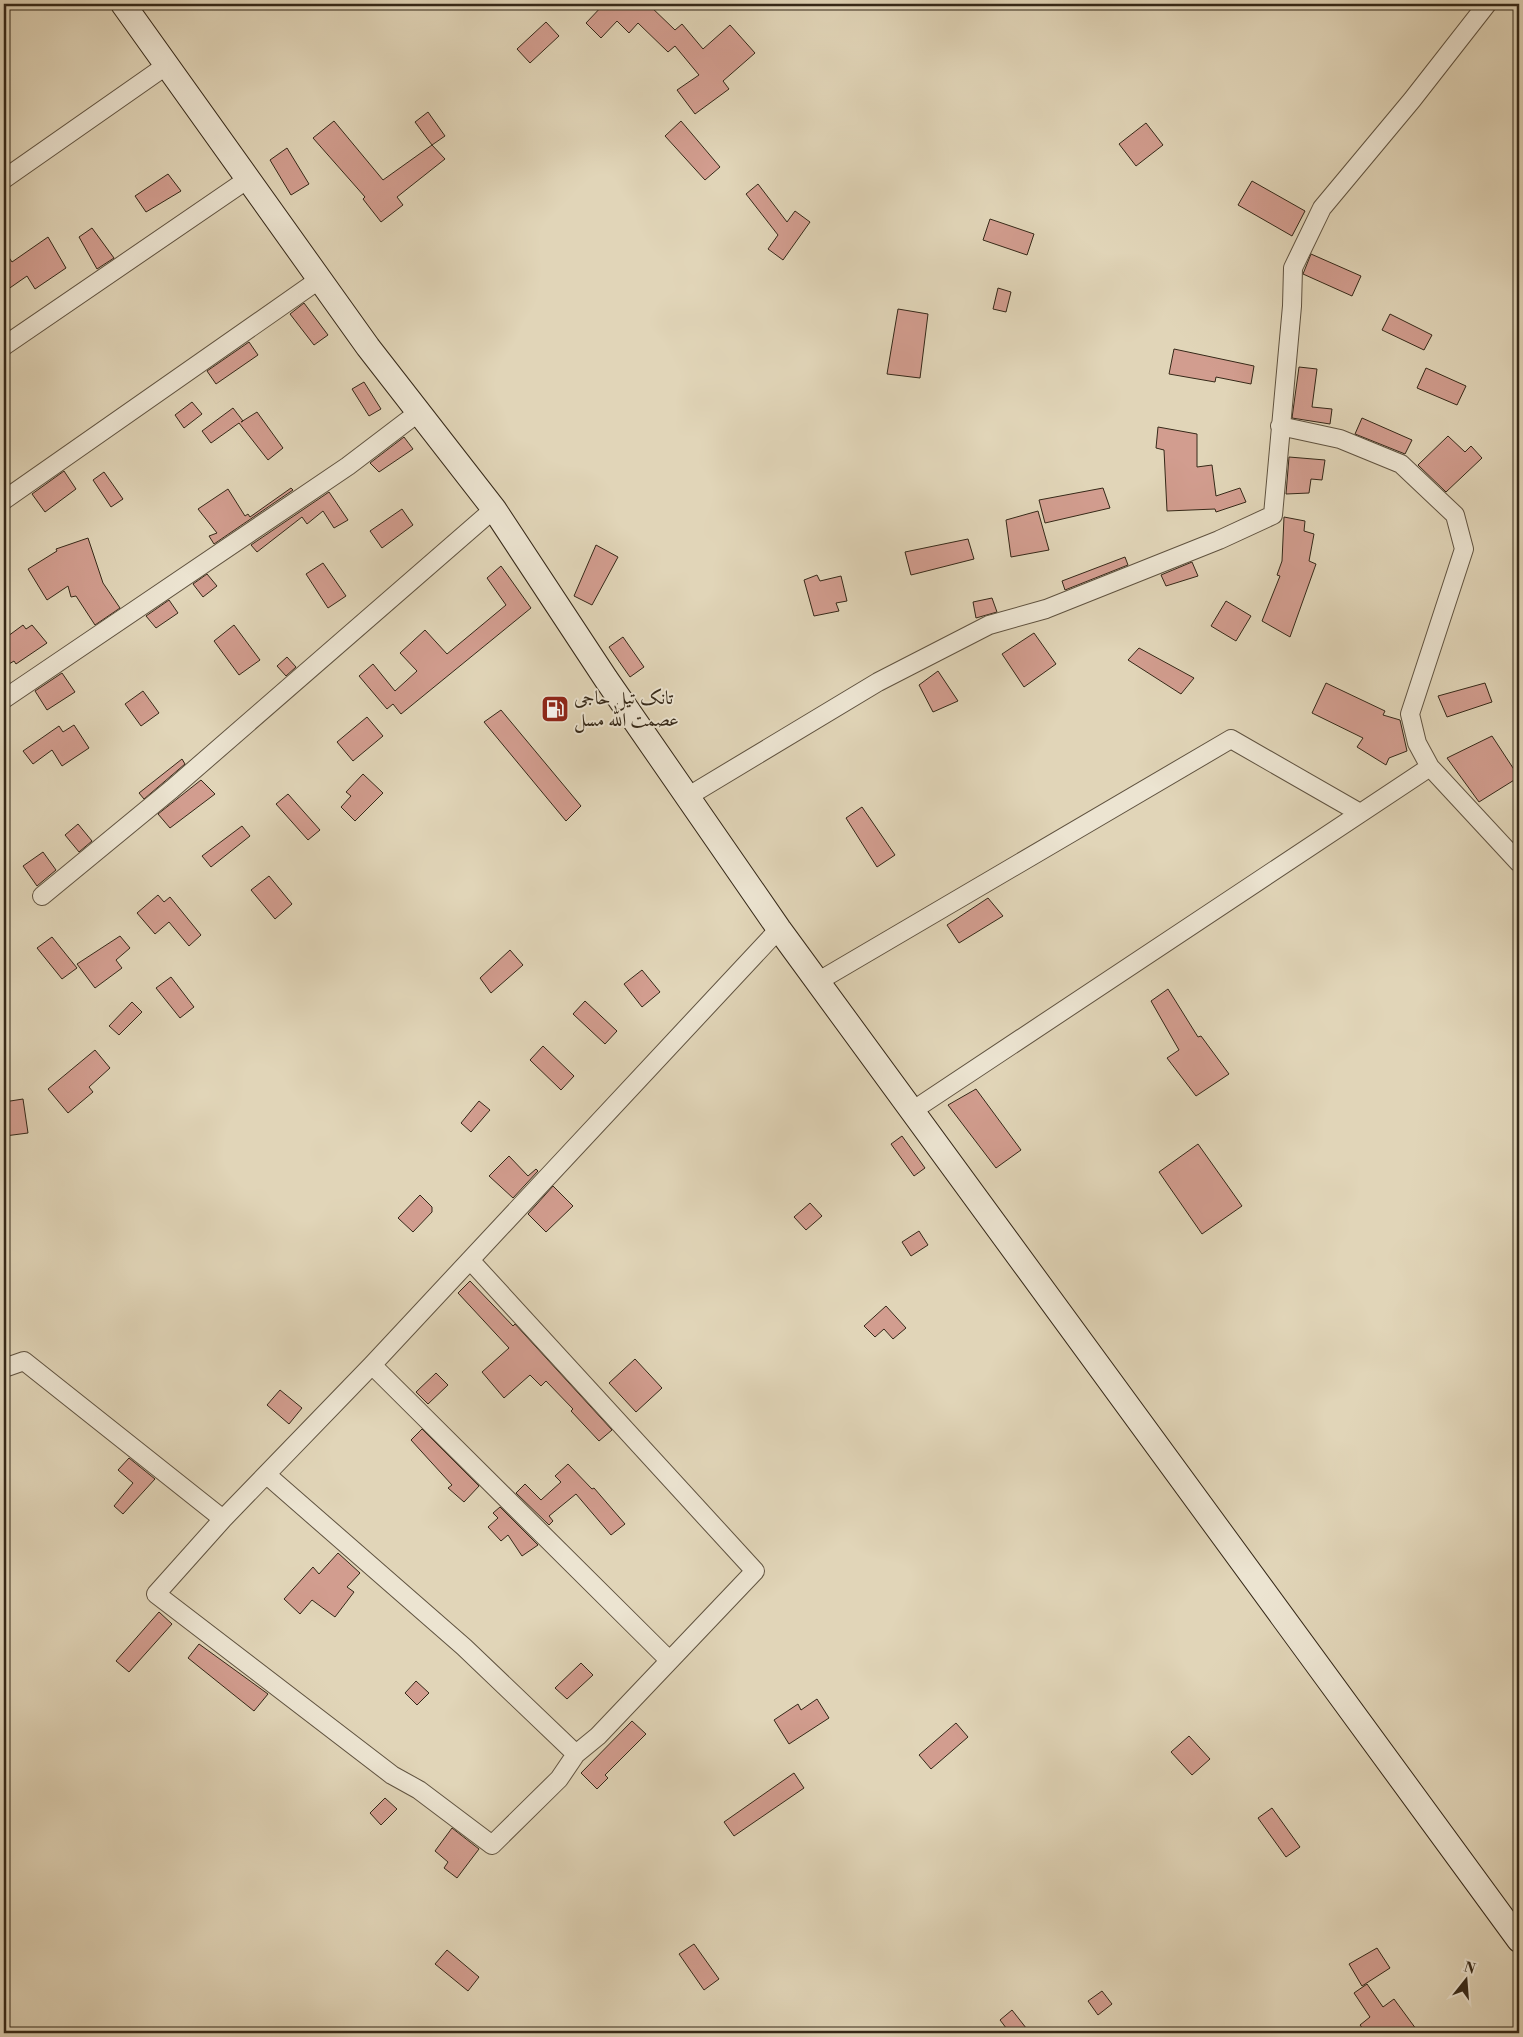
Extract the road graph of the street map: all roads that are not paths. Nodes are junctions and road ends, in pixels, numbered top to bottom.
1 (123, 4) edge
2 (1487, 4) edge
3 (167, 65) junction
4 (4, 179) edge
5 (248, 179) junction
6 (320, 279) junction
7 (4, 346) edge
8 (419, 412) junction
9 (1280, 426) junction
10 (4, 500) edge
11 (494, 509) junction
12 (4, 699) edge
13 (1430, 767) junction
14 (687, 797) junction
15 (1360, 813) junction
16 (1519, 864) edge
17 (42, 896) dead end
18 (778, 929) junction
19 (817, 982) junction
20 (912, 1111) junction
21 (470, 1260) junction
22 (372, 1365) junction
23 (4, 1368) edge
24 (267, 1475) junction
25 (223, 1519) junction
26 (670, 1660) junction
27 (576, 1754) junction
28 (1519, 1940) edge

1 - 3 main road
2 - 9 street
3 - 4 street
3 - 5 main road
5 - 6 main road
5 - 7 street
6 - 8 main road
6 - 10 street
8 - 11 main road
8 - 12 street
9 - 13 street
9 - 14 street
11 - 14 main road
11 - 17 street
13 - 15 street
13 - 16 street
14 - 18 main road
15 - 19 street
15 - 20 street
18 - 19 main road
18 - 21 street
19 - 20 main road
20 - 28 main road
21 - 22 street
21 - 26 street
22 - 24 street
22 - 26 street
23 - 25 street
24 - 25 street
24 - 27 street
25 - 27 street
26 - 27 street

